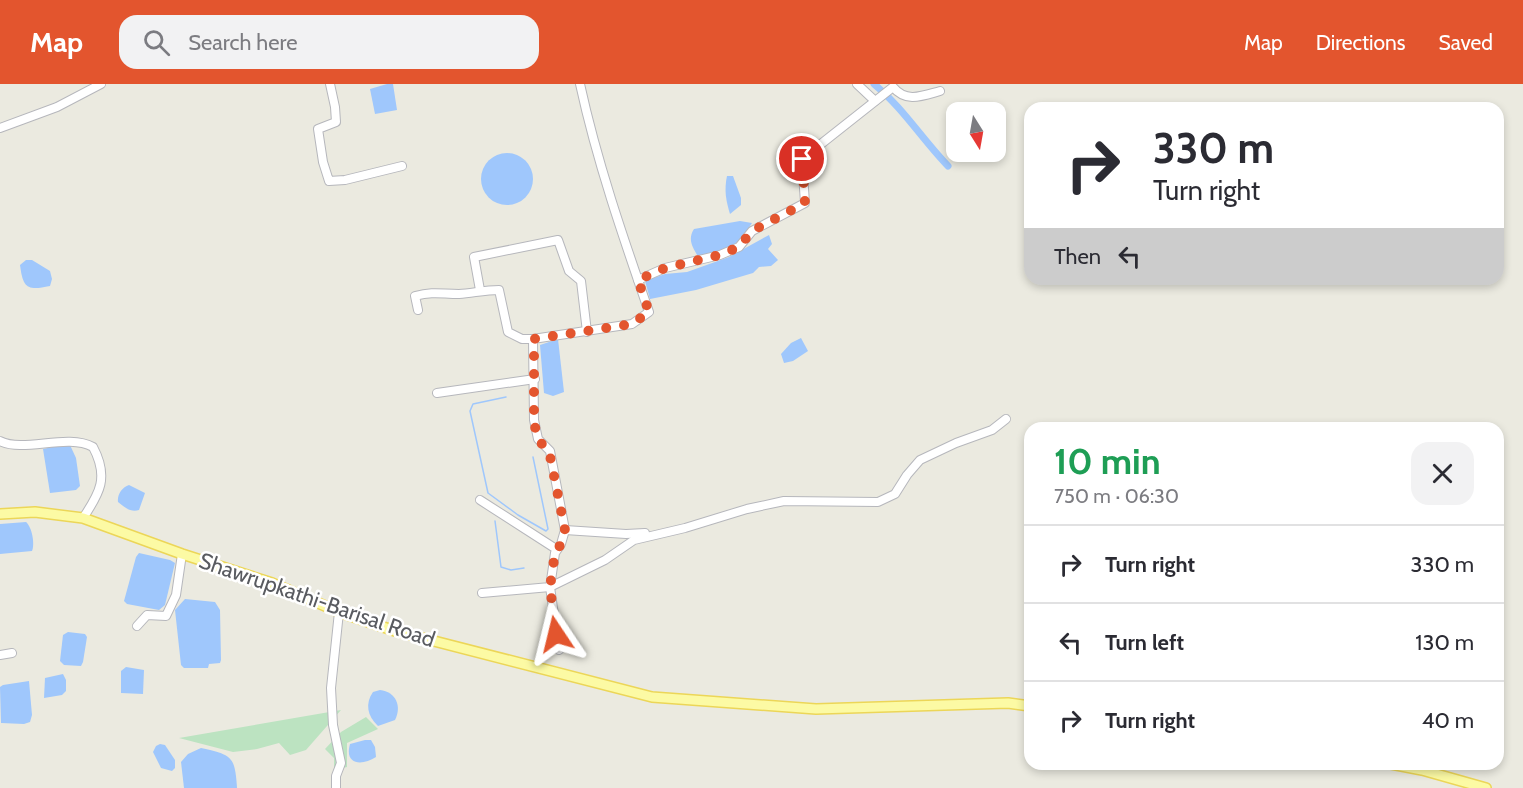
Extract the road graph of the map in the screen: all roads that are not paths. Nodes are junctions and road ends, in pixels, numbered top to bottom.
1 (100, 84) edge
2 (330, 84) edge
3 (580, 84) edge
4 (857, 84) edge
5 (940, 92) dead end
6 (876, 99) junction
7 (0, 128) edge
8 (402, 165) dead end
9 (638, 280) junction
10 (480, 290) junction
11 (418, 310) dead end
12 (587, 332) junction
13 (534, 339) junction
14 (535, 379) junction
15 (437, 393) dead end
16 (1006, 419) dead end
17 (0, 441) edge
18 (480, 500) dead end
19 (0, 514) edge
20 (83, 518) junction
21 (565, 530) junction
22 (662, 532) junction
23 (553, 547) dead end
24 (182, 554) junction
25 (550, 587) junction
26 (482, 593) dead end
27 (339, 612) junction
28 (137, 626) dead end
29 (559, 650) dead end
30 (12, 653) dead end
31 (0, 655) edge
32 (1024, 705) edge
33 (1422, 770) edge
34 (336, 788) edge
35 (1486, 788) edge

1 - 7 street
2 - 8 street
3 - 9 street
4 - 6 street
5 - 6 street
6 - 9 street
9 - 12 street
10 - 11 street
10 - 12 street
10 - 13 street
12 - 13 street
13 - 14 street
14 - 15 street
14 - 21 street
16 - 22 street
17 - 20 street
18 - 23 street
19 - 20 main road, Shawrupkathi-Barisal Road
20 - 24 main road, Shawrupkathi-Barisal Road
21 - 22 street
21 - 25 street
22 - 25 street
24 - 27 main road, Shawrupkathi-Barisal Road
24 - 28 street
25 - 26 street
25 - 29 street
27 - 32 main road, Shawrupkathi-Barisal Road
27 - 34 street
30 - 31 street
33 - 35 main road

